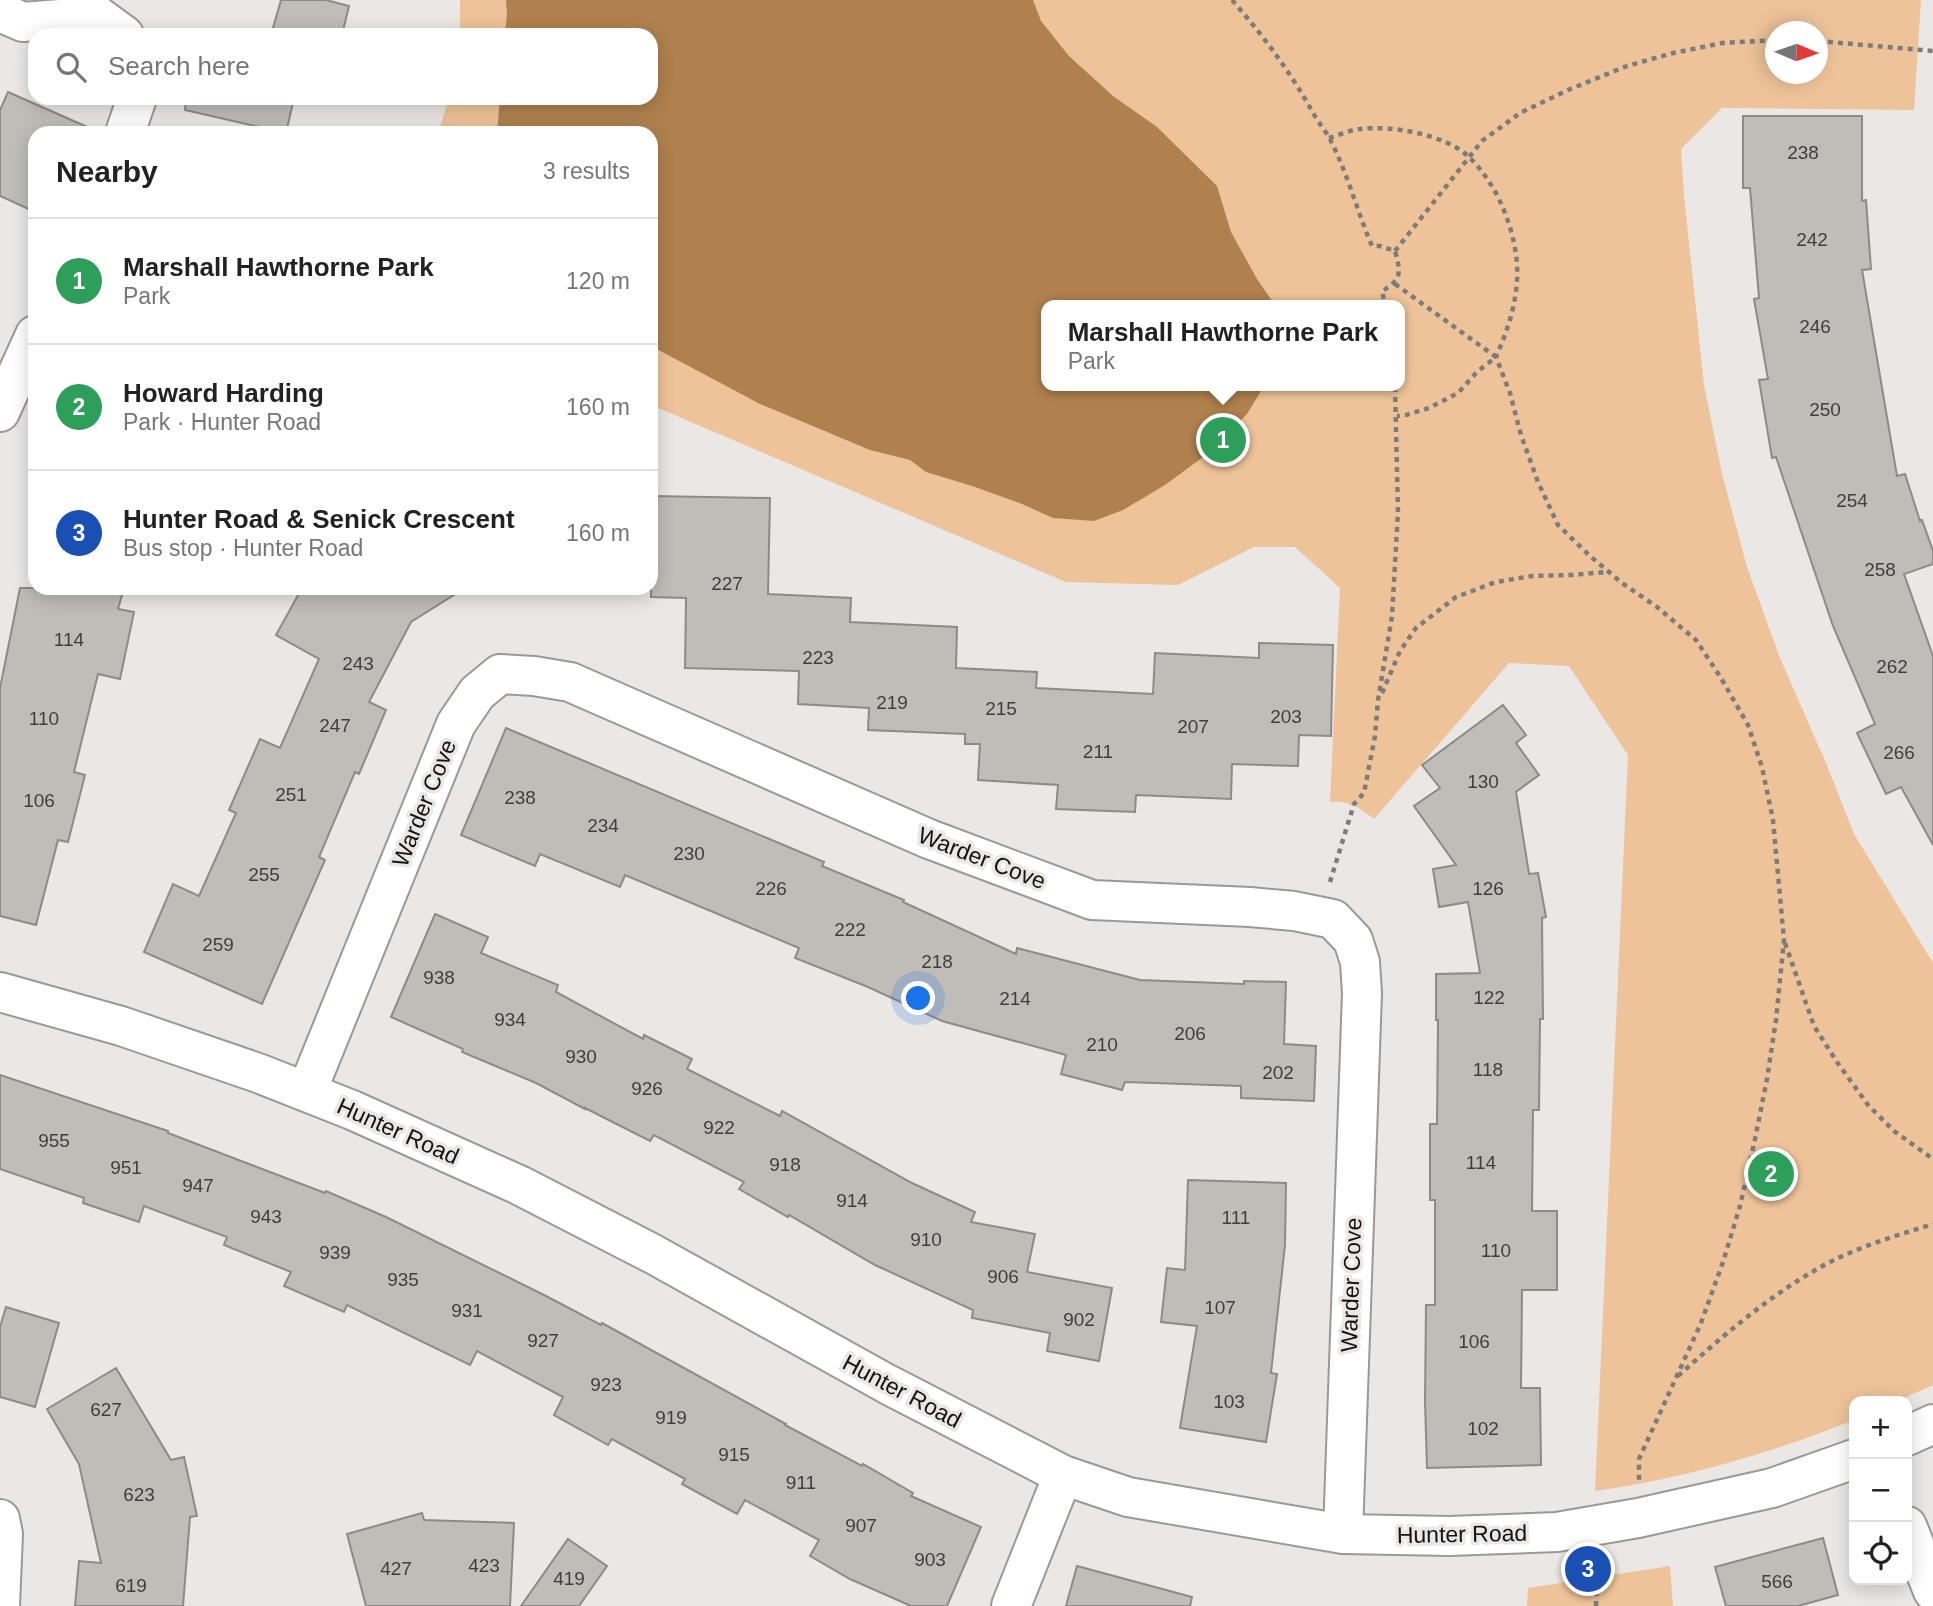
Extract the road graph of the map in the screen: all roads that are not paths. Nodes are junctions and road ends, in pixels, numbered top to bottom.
1 (0, 12) edge
2 (114, 28) edge
3 (135, 105) edge
4 (127, 126) edge
5 (28, 350) edge
6 (0, 412) edge
7 (0, 992) edge
8 (307, 1091) junction
9 (1933, 1424) edge
10 (1912, 1434) edge
11 (1849, 1461) edge
12 (1063, 1475) junction
13 (0, 1519) edge
14 (1343, 1534) junction
15 (1912, 1537) edge
16 (1933, 1591) edge
17 (0, 1606) edge
18 (1012, 1606) edge

1 - 2 street
3 - 4 street
5 - 6 street
7 - 8 street, Hunter Road
8 - 12 street, Hunter Road
8 - 14 street, Warder Cove
9 - 10 street
11 - 14 street, Hunter Road
12 - 14 street, Hunter Road
12 - 18 street
13 - 17 street
15 - 16 street

